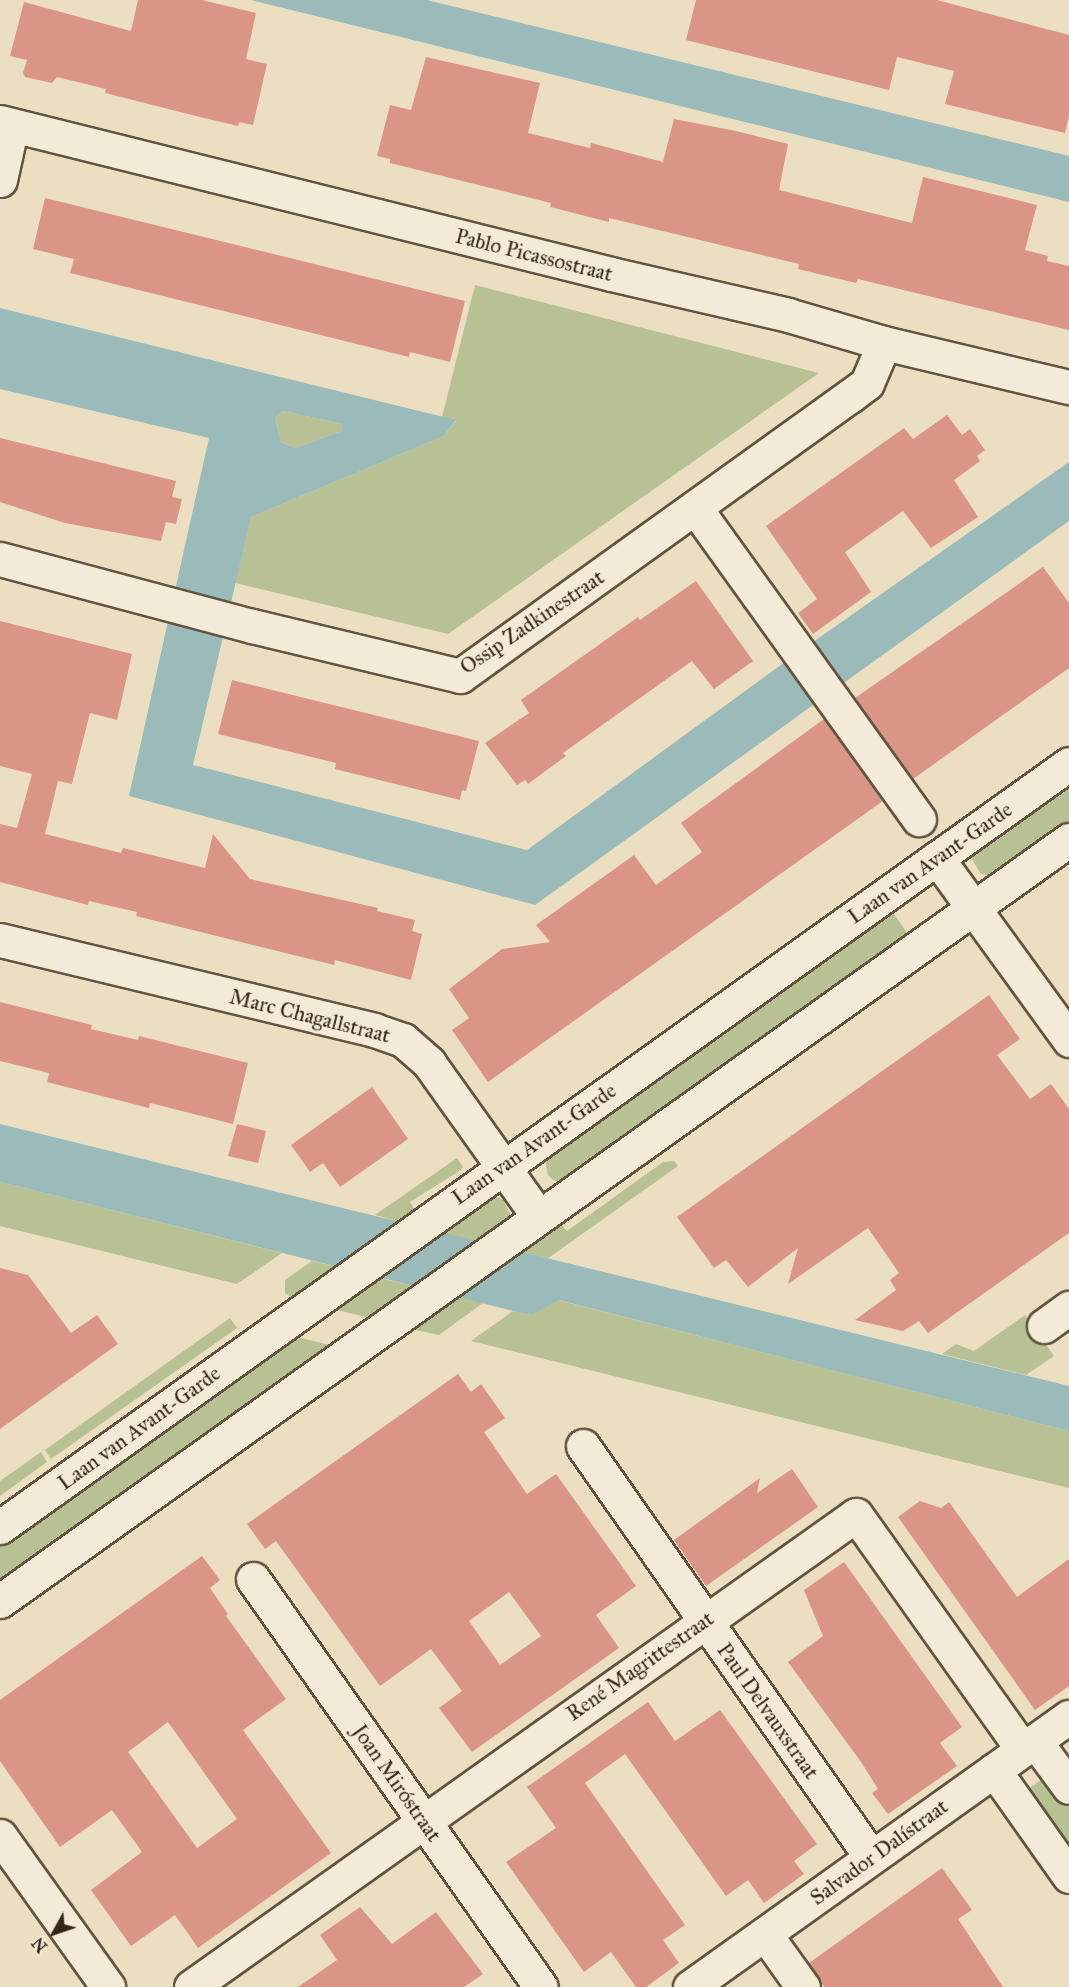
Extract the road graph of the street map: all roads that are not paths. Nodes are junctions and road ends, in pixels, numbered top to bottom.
1 (6, 123) edge
2 (0, 180) edge
3 (884, 343) junction
4 (1069, 387) edge
5 (696, 509) junction
6 (0, 559) edge
7 (1069, 764) edge
8 (919, 819) dead end
9 (1069, 840) edge
10 (937, 858) junction
11 (974, 908) junction
12 (0, 940) edge
13 (1069, 1040) edge
14 (503, 1166) junction
15 (539, 1217) junction
16 (583, 1446) dead end
17 (0, 1527) edge
18 (253, 1579) dead end
19 (0, 1601) edge
20 (705, 1620) junction
21 (1069, 1717) edge
22 (1028, 1745) junction
23 (994, 1770) junction
24 (1069, 1787) edge
25 (424, 1821) junction
26 (0, 1836) edge
27 (871, 1857) junction
28 (1069, 1876) edge
29 (765, 1934) junction
30 (704, 1983) edge
31 (108, 1987) edge
32 (191, 1987) edge
33 (541, 1987) edge
34 (803, 1987) edge

1 - 2 street
1 - 3 street, Pablo Picassostraat
3 - 4 street, Pablo Picassostraat
3 - 5 street, Ossip Zadkinestraat
5 - 6 street, Ossip Zadkinestraat
5 - 8 street
7 - 10 street, Laan van Avant-Garde
9 - 11 street
10 - 11 street
10 - 14 street, Laan van Avant-Garde
11 - 13 street
11 - 15 street
12 - 14 street, Marc Chagallstraat
14 - 15 street, Marc Chagallstraat
14 - 17 street, Laan van Avant-Garde
15 - 19 street
16 - 20 street, Paul Delvauxstraat
18 - 25 street, Joan Miróstraat
20 - 22 street, René Magrittestraat
20 - 25 street, René Magrittestraat
20 - 27 street, Paul Delvauxstraat
21 - 22 street, Salvador Dalístraat
22 - 23 street, Salvador Dalístraat
22 - 24 street
23 - 27 street, Salvador Dalístraat
23 - 28 street
25 - 32 street, René Magrittestraat
25 - 33 street, Joan Miróstraat
26 - 31 street
27 - 29 street, Salvador Dalístraat
29 - 30 street, Salvador Dalístraat
29 - 34 street

